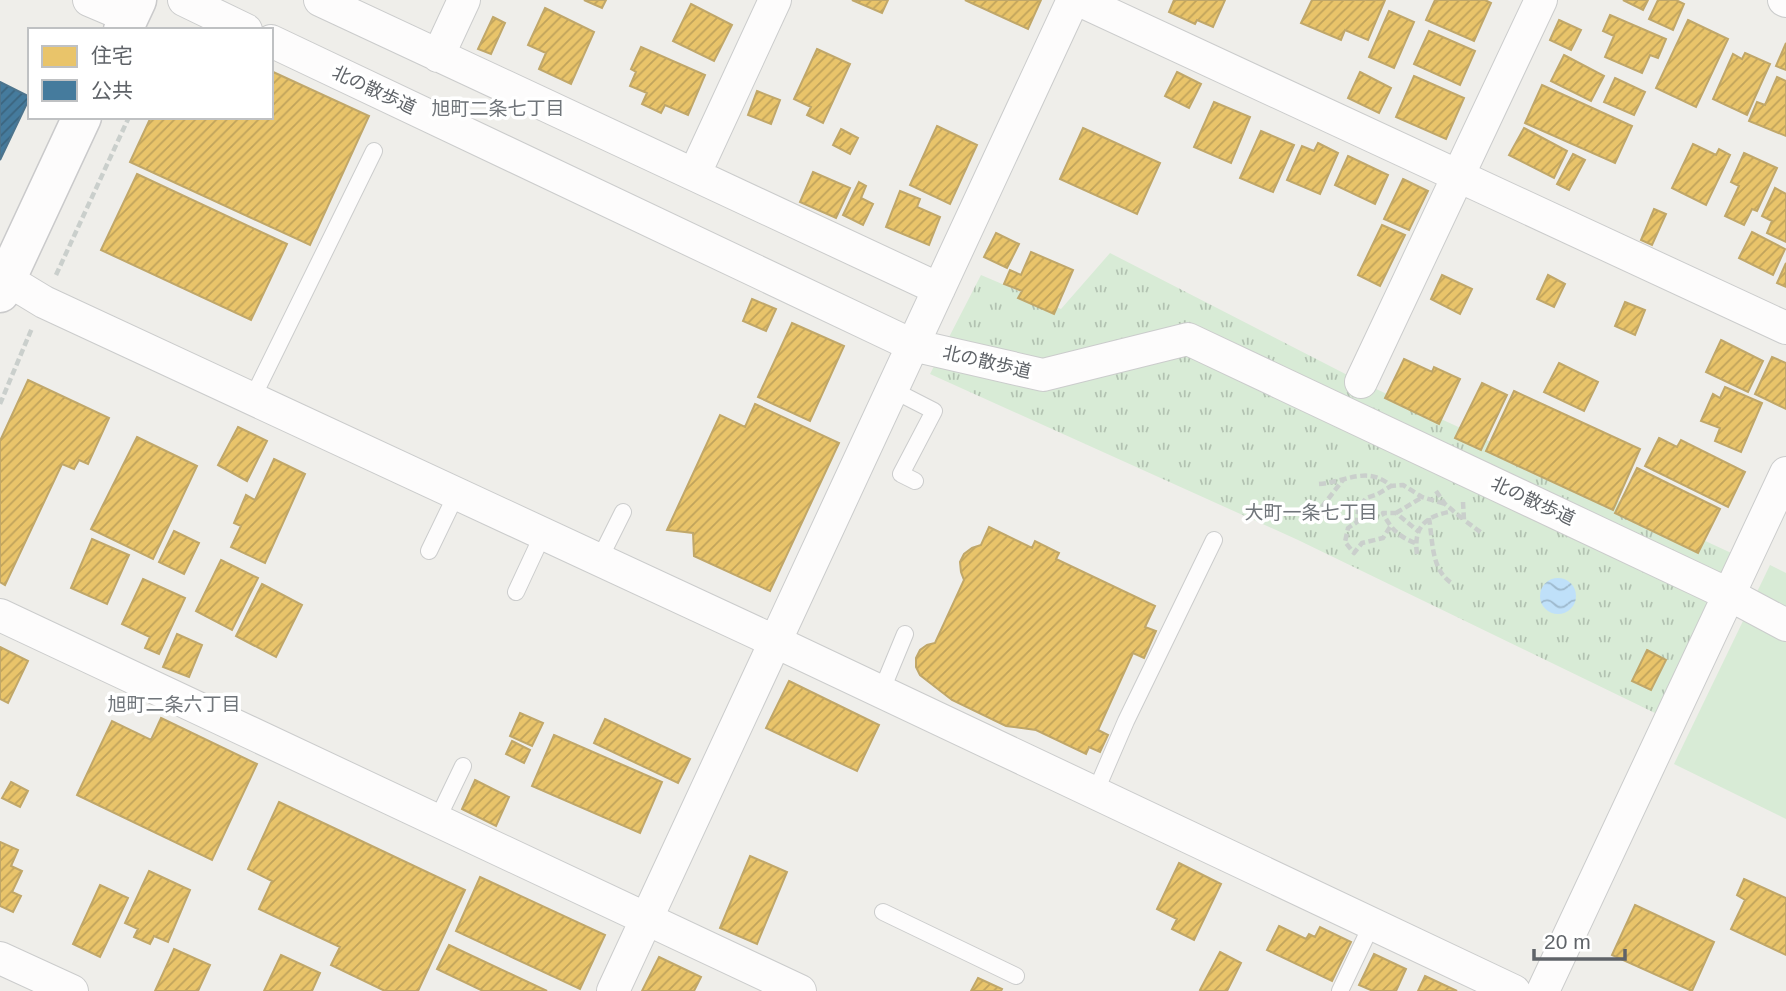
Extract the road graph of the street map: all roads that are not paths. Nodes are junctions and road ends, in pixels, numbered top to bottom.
1 (89, 0) edge
2 (184, 0) edge
3 (320, 0) edge
4 (464, 0) edge
5 (775, 0) edge
6 (1076, 0) edge
7 (1541, 0) edge
8 (130, 15) edge
9 (242, 28) edge
10 (273, 42) edge
11 (438, 56) junction
12 (81, 119) edge
13 (374, 151) dead end
14 (695, 173) junction
15 (1459, 175) junction
16 (3, 286) edge
17 (939, 289) junction
18 (1786, 328) edge
19 (912, 345) junction
20 (1361, 382) dead end
21 (891, 389) junction
22 (252, 399) junction
23 (1786, 473) edge
24 (915, 481) dead end
25 (457, 493) junction
26 (623, 512) dead end
27 (543, 534) junction
28 (1214, 540) dead end
29 (429, 551) dead end
30 (599, 560) junction
31 (516, 592) dead end
32 (1728, 594) junction
33 (0, 615) edge
34 (1786, 625) edge
35 (905, 634) dead end
36 (774, 641) junction
37 (881, 692) junction
38 (463, 766) dead end
39 (1095, 793) junction
40 (437, 820) junction
41 (883, 912) dead end
42 (647, 919) junction
43 (1372, 924) junction
44 (0, 958) edge
45 (1016, 976) dead end
46 (72, 991) edge
47 (613, 991) edge
48 (800, 991) edge
49 (1340, 991) edge
50 (1514, 991) edge
51 (1543, 991) edge

1 - 8 street
2 - 9 street
3 - 11 street
4 - 11 street
5 - 14 street
6 - 15 street
6 - 17 street
7 - 15 street
10 - 19 street, 北の散歩道
11 - 14 street
12 - 16 main road
13 - 22 lane
14 - 17 street
15 - 18 street
15 - 20 street
16 - 22 street
17 - 19 street
19 - 21 street
19 - 32 street, 北の散歩道
21 - 24 lane
21 - 36 street
22 - 25 street
23 - 32 street
25 - 27 street
25 - 29 lane
26 - 30 lane
27 - 30 street
27 - 31 lane
28 - 39 lane
30 - 36 street
32 - 34 street, 北の散歩道
32 - 51 street
33 - 40 street
35 - 37 lane
36 - 37 street
36 - 42 street
37 - 39 street
38 - 40 lane
39 - 43 street
40 - 42 street
41 - 45 lane
42 - 47 street
42 - 48 street
43 - 49 lane
43 - 50 street
44 - 46 street

